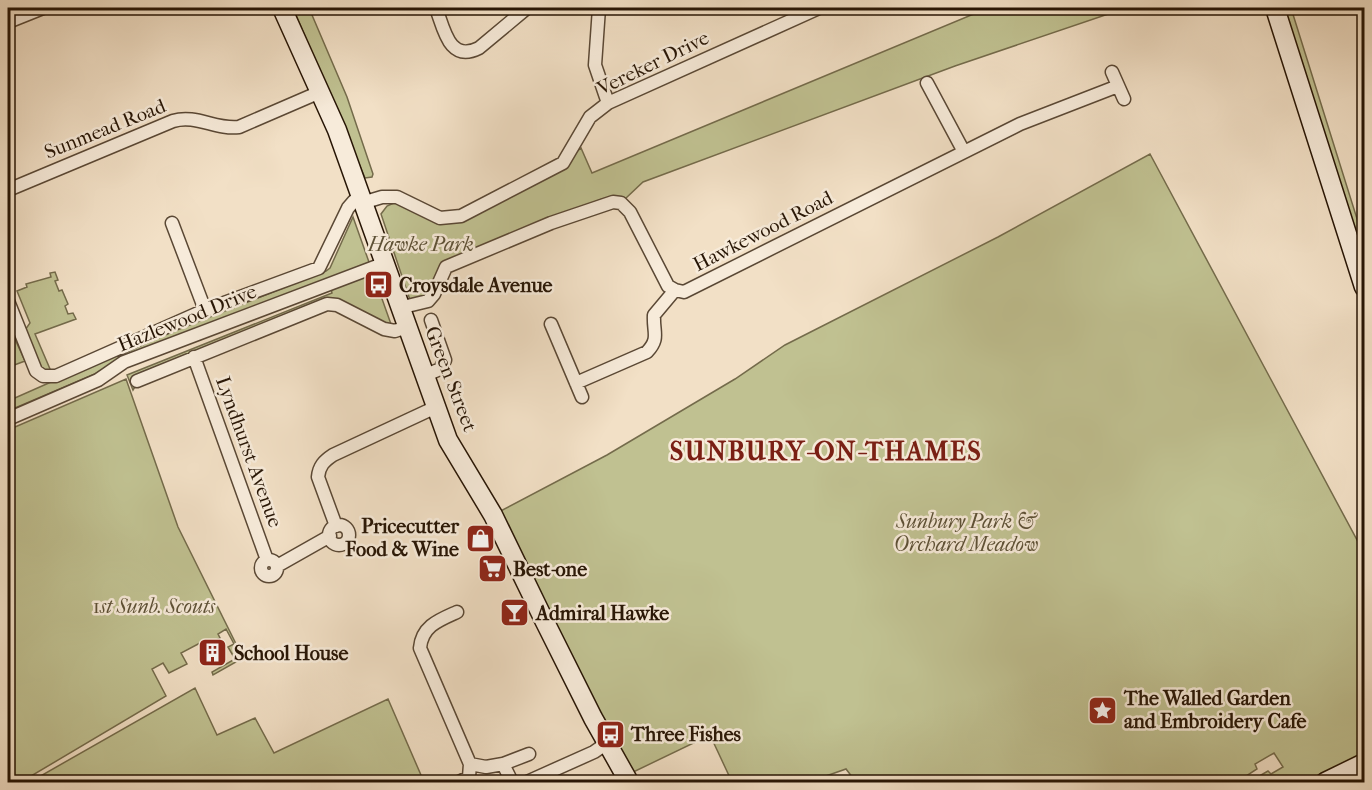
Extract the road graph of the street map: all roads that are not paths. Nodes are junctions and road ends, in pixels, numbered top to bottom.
1 (42, 8) edge
2 (282, 8) edge
3 (435, 8) edge
4 (527, 8) edge
5 (599, 8) edge
6 (819, 8) edge
7 (1275, 8) edge
8 (8, 22) edge
9 (1112, 72) dead end
10 (927, 83) dead end
11 (1118, 86) junction
12 (320, 92) junction
13 (1124, 99) dead end
14 (608, 103) junction
15 (964, 152) junction
16 (8, 190) edge
17 (361, 201) junction
18 (172, 223) dead end
19 (386, 263) junction
20 (1365, 287) edge
21 (675, 290) junction
22 (8, 301) edge
23 (399, 308) junction
24 (205, 310) junction
25 (11, 320) edge
26 (431, 320) dead end
27 (406, 327) junction
28 (568, 330) dead end
29 (194, 357) junction
30 (424, 376) junction
31 (137, 381) dead end
32 (576, 382) junction
33 (582, 397) dead end
34 (436, 406) junction
35 (8, 419) edge
36 (457, 612) dead end
37 (607, 743) junction
38 (529, 754) dead end
39 (1365, 763) edge
40 (470, 764) junction
41 (504, 764) junction
42 (459, 783) edge
43 (512, 783) edge
44 (527, 783) edge
45 (629, 783) edge
46 (1325, 783) edge

1 - 8 street
2 - 12 street, Green Street
3 - 4 street
5 - 14 street
6 - 14 street, Vereker Drive
7 - 20 street
9 - 11 street
10 - 15 street
11 - 13 street
11 - 15 street, Hawkewood Road
12 - 16 street, Sunmead Road
12 - 17 street, Green Street
14 - 17 street, Vereker Drive
15 - 21 street, Hawkewood Road
17 - 19 street, Green Street
17 - 24 street
18 - 24 street
19 - 23 street, Green Street
19 - 35 street, Hazlewood Drive
21 - 23 street, Hawkewood Road
21 - 32 street
22 - 25 street
23 - 27 street, Green Street
24 - 25 street
26 - 30 street
27 - 29 street
27 - 30 street, Green Street
28 - 32 street
29 - 31 street
29 - 34 street, Lyndhurst Avenue
30 - 34 street, Green Street
32 - 33 street
34 - 37 street, Green Street
36 - 40 street
37 - 44 street
37 - 45 street, Green Street
38 - 41 street
39 - 46 street
40 - 41 street
40 - 42 street
41 - 43 street

